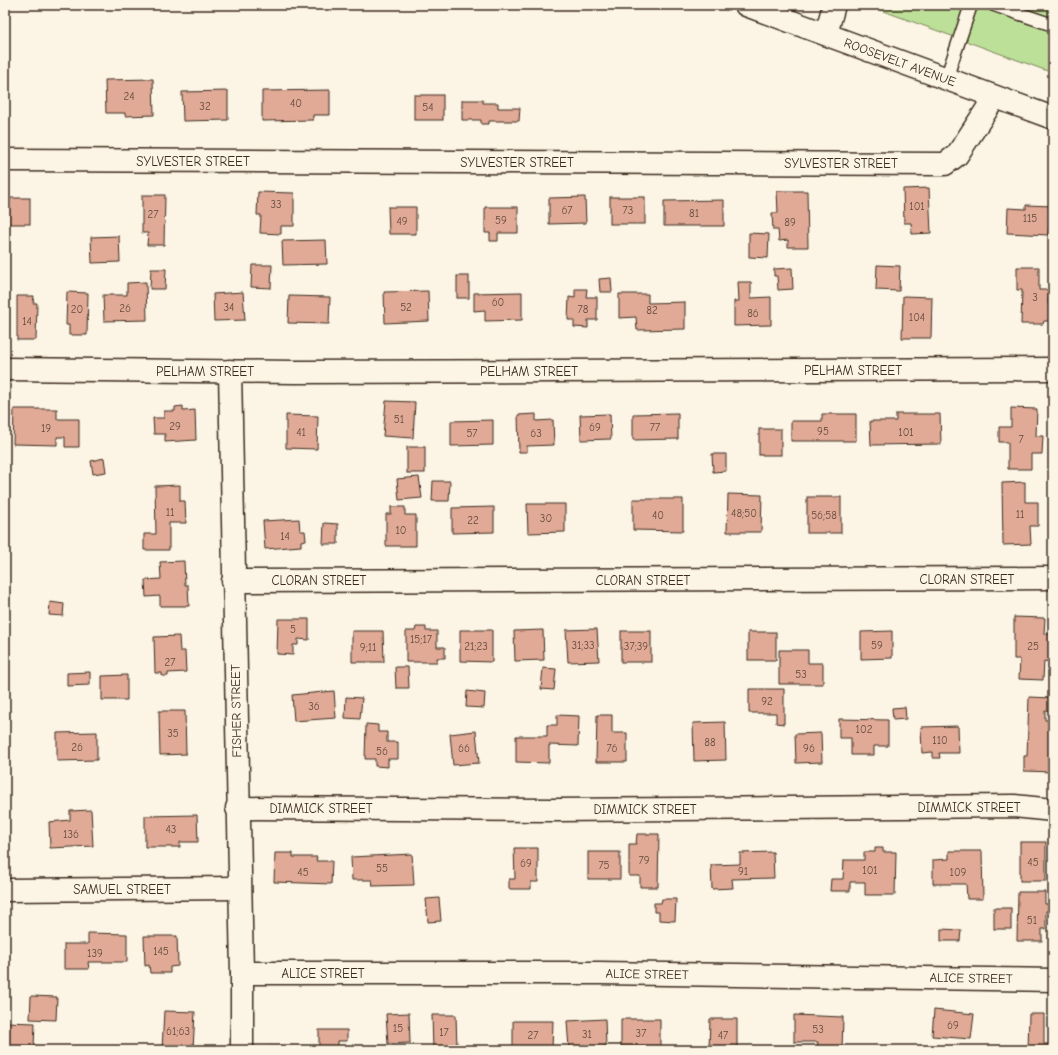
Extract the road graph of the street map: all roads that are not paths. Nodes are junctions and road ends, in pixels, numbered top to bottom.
1 (834, 5) edge
2 (971, 5) edge
3 (994, 5) edge
4 (757, 7) edge
5 (1053, 25) edge
6 (826, 34) junction
7 (946, 79) junction
8 (995, 97) junction
9 (1053, 118) edge
10 (5, 160) edge
11 (5, 369) edge
12 (1053, 369) edge
13 (230, 371) junction
14 (1053, 578) edge
15 (233, 580) junction
16 (237, 808) junction
17 (1053, 810) edge
18 (239, 888) junction
19 (5, 890) edge
20 (242, 974) junction
21 (1053, 980) edge
22 (242, 1050) edge

1 - 6 street
2 - 7 lane
3 - 5 lane
4 - 6 street, ROOSEVELT AVENUE
6 - 7 street, ROOSEVELT AVENUE
7 - 8 street, ROOSEVELT AVENUE
8 - 9 street, ROOSEVELT AVENUE
8 - 10 street, SYLVESTER STREET
11 - 13 street, PELHAM STREET
12 - 13 street, PELHAM STREET
13 - 15 street, FISHER STREET
14 - 15 street, CLORAN STREET
15 - 16 street, FISHER STREET
16 - 17 street, DIMMICK STREET
16 - 18 street, FISHER STREET
18 - 19 street, SAMUEL STREET
18 - 20 street, FISHER STREET
20 - 21 street, ALICE STREET
20 - 22 street, FISHER STREET

